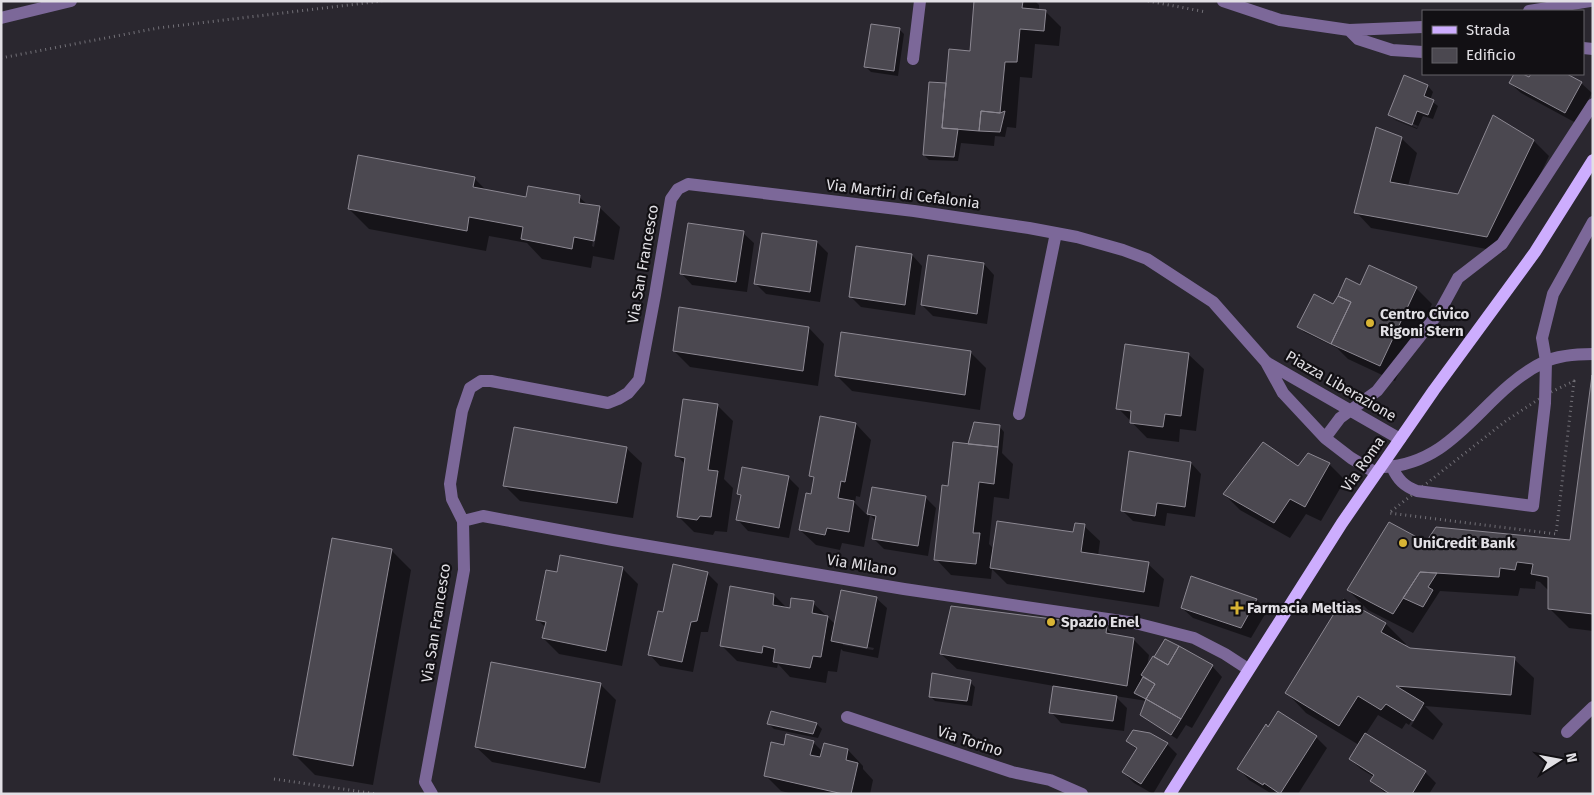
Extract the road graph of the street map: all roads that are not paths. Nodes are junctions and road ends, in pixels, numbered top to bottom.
1 (71, 1) edge
2 (920, 1) edge
3 (1223, 1) edge
4 (1590, 1) edge
5 (1535, 10) edge
6 (1, 18) edge
7 (1422, 27) edge
8 (1349, 30) junction
9 (1422, 52) edge
10 (912, 60) dead end
11 (1593, 104) edge
12 (1593, 160) edge
13 (678, 188) joint
14 (1593, 222) edge
15 (1056, 233) junction
16 (1123, 250) joint
17 (1593, 354) edge
18 (1546, 361) junction
19 (1266, 362) junction
20 (1350, 410) junction
21 (1019, 414) dead end
22 (1325, 438) junction
23 (1400, 439) junction
24 (1383, 469) junction
25 (463, 521) junction
26 (1248, 669) junction
27 (1593, 707) edge
28 (847, 718) dead end
29 (1567, 732) dead end
30 (432, 794) edge
31 (1082, 794) edge
32 (1170, 794) edge

1 - 6 street
2 - 10 street
3 - 8 street
4 - 5 street
7 - 8 street
8 - 9 street
11 - 20 street
12 - 23 main road, Via Roma
13 - 15 street, Via Martiri di Cefalonia
13 - 25 street, Via San Francesco
14 - 18 street
15 - 16 street, Via Martiri di Cefalonia
15 - 21 street
16 - 19 street, Piazza Liberazione
17 - 18 street
18 - 24 street
18 - 24 street
19 - 20 street, Piazza Liberazione
19 - 22 street, Piazza Liberazione
20 - 22 street
20 - 23 street, Piazza Liberazione
22 - 24 street, Piazza Liberazione
23 - 24 main road, Via Roma
24 - 26 main road, Via Roma
25 - 26 street, Via Milano
25 - 30 street, Via San Francesco
26 - 32 main road, Via Roma
27 - 29 street
28 - 31 street, Via Torino

